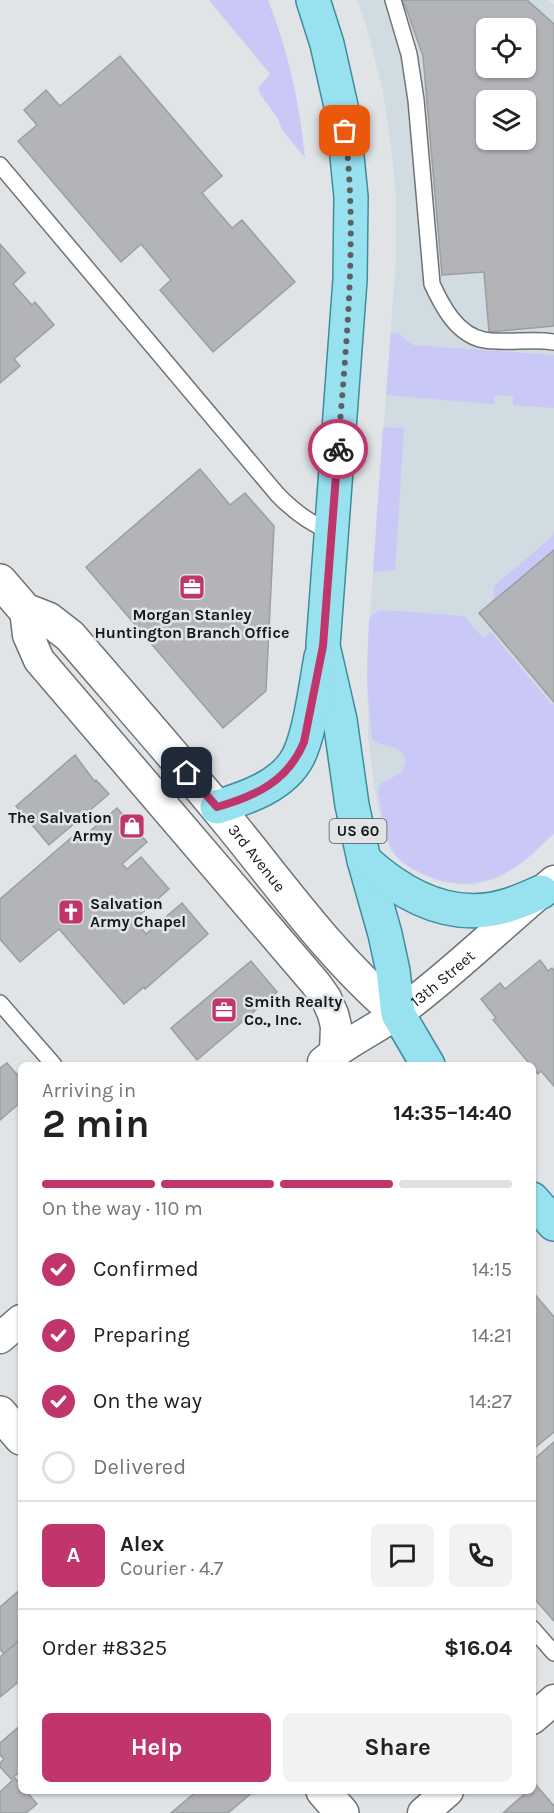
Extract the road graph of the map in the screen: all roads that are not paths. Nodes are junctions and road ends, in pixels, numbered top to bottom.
1 (313, 0) edge
2 (393, 0) edge
3 (0, 165) edge
4 (554, 342) edge
5 (331, 532) junction
6 (0, 581) edge
7 (25, 610) junction
8 (323, 646) junction
9 (217, 807) junction
10 (364, 860) junction
11 (548, 886) edge
12 (0, 1003) edge
13 (398, 1014) junction
14 (328, 1058) edge
15 (51, 1062) edge
16 (426, 1062) edge
17 (18, 1323) edge
18 (0, 1338) edge
19 (0, 1413) edge
20 (18, 1434) edge
21 (536, 1633) edge
22 (554, 1653) edge
23 (554, 1700) edge
24 (536, 1716) edge
25 (326, 1794) edge
26 (445, 1794) edge
27 (342, 1813) edge
28 (423, 1813) edge

1 - 5 main road, US 60
2 - 4 lane
3 - 5 lane
5 - 8 main road, US 60
6 - 7 street, 3rd Avenue
7 - 9 street, 3rd Avenue
7 - 14 street
8 - 9 main road
8 - 10 main road, US 60
9 - 13 street, 3rd Avenue
10 - 11 main road
10 - 13 main road, US 60
11 - 13 street, 13th Street
12 - 15 lane
13 - 14 street, 13th Street
13 - 16 main road, 3rd Avenue / US 60
17 - 18 street
19 - 20 street
21 - 22 lane
23 - 24 street
25 - 27 street
26 - 28 street

